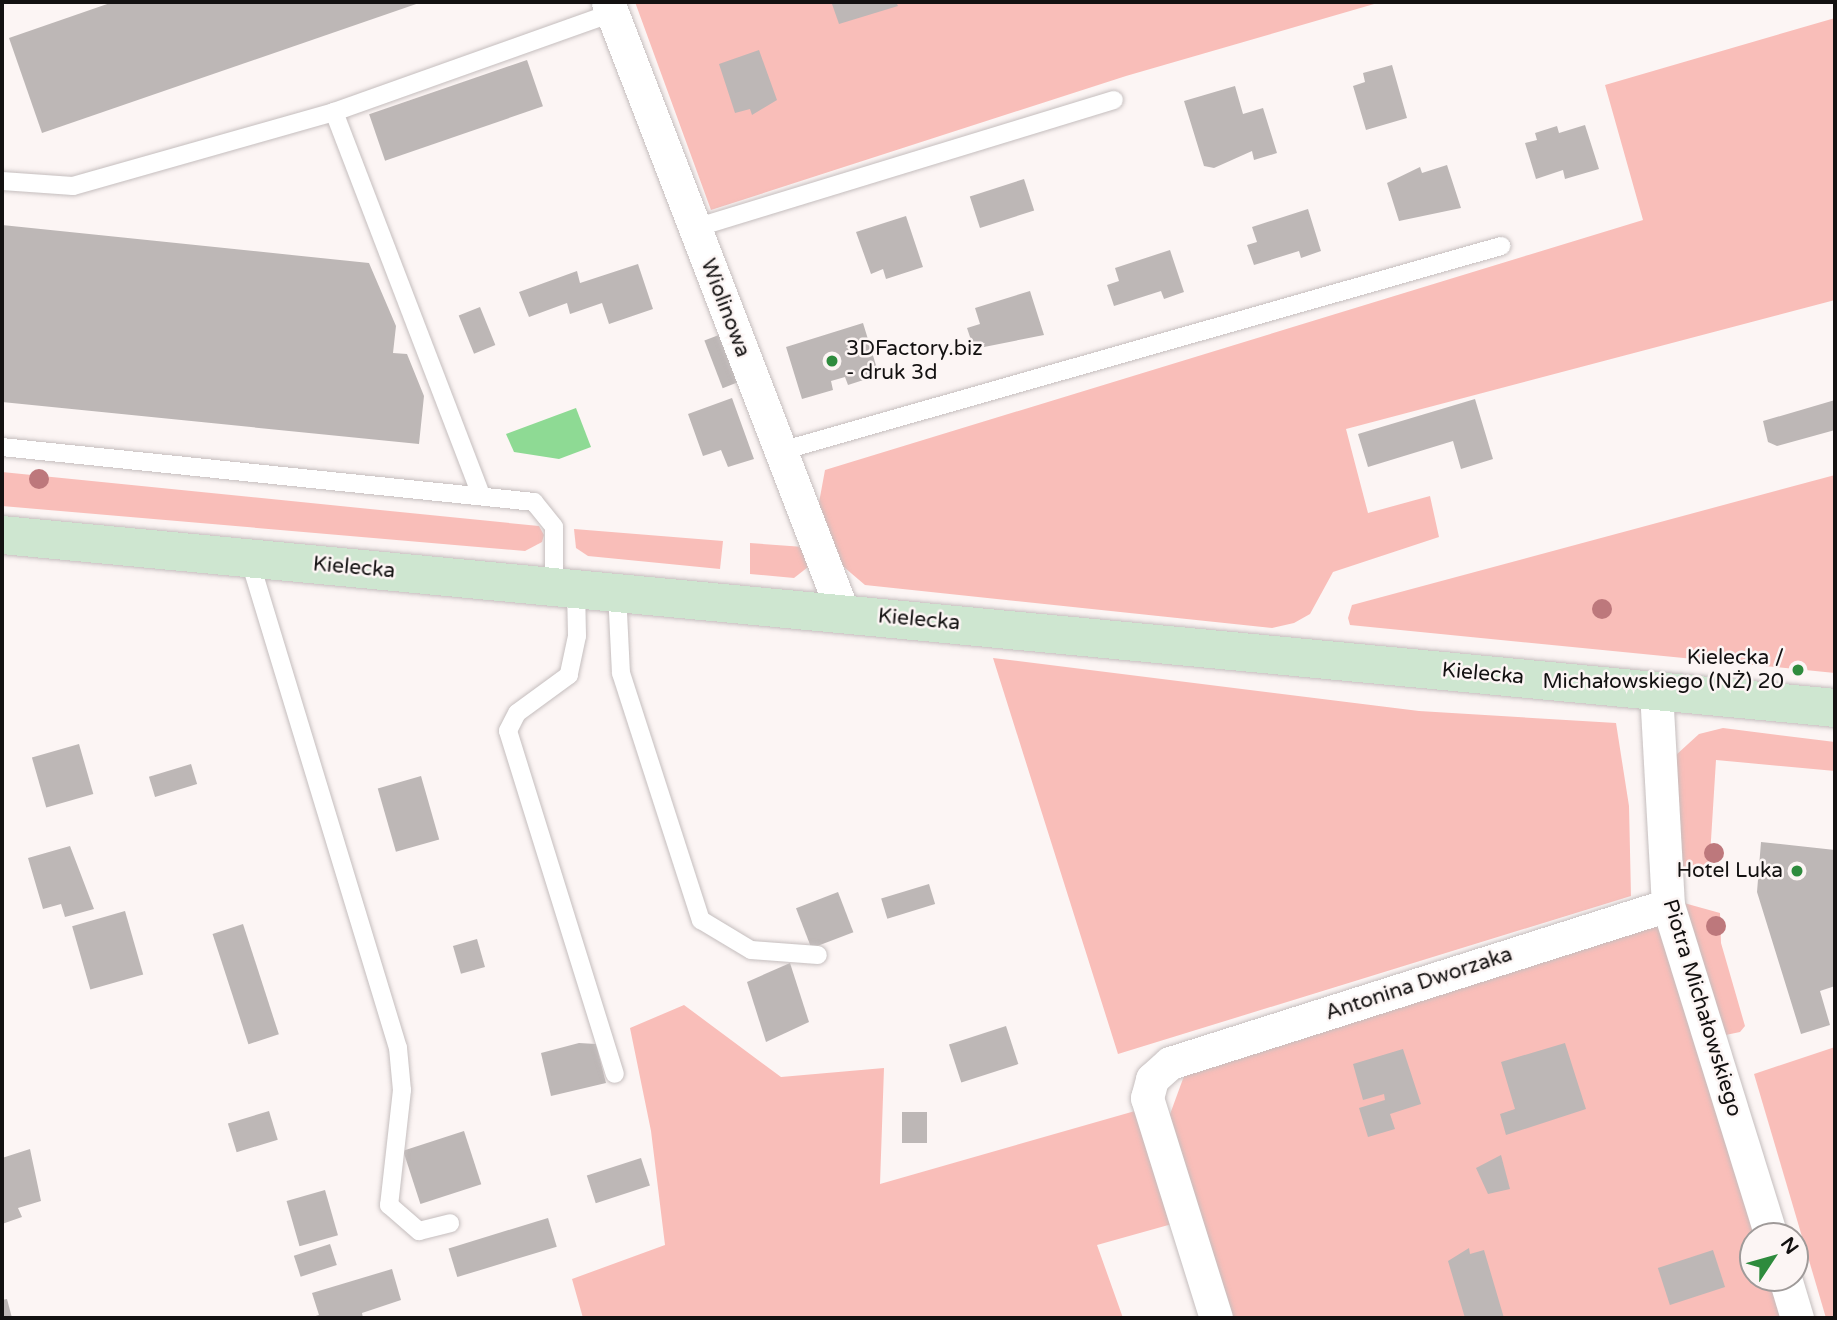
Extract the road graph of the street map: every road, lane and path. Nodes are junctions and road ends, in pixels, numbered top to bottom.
1 (610, 8) edge
2 (1114, 100) dead end
3 (334, 112) junction
4 (2, 181) edge
5 (695, 228) junction
6 (1501, 246) dead end
7 (2, 447) edge
8 (780, 451) junction
9 (481, 494) junction
10 (2, 535) edge
11 (248, 558) junction
12 (565, 587) junction
13 (617, 592) junction
14 (843, 613) junction
15 (1656, 691) junction
16 (1835, 708) edge
17 (1668, 905) junction
18 (818, 955) dead end
19 (615, 1074) dead end
20 (1768, 1222) edge
21 (450, 1223) dead end
22 (1789, 1292) edge
23 (1216, 1318) edge
24 (1797, 1318) edge

1 - 3 lane
1 - 5 street, Wiolinowa
2 - 5 lane
3 - 4 lane
3 - 9 lane
5 - 8 street, Wiolinowa
6 - 8 lane
7 - 9 lane
8 - 14 street, Wiolinowa
9 - 12 lane
10 - 11 main road, Kielecka
11 - 12 main road, Kielecka
11 - 21 lane
12 - 13 main road, Kielecka
12 - 19 lane
13 - 14 main road, Kielecka
13 - 18 lane
14 - 15 main road, Kielecka
15 - 16 main road, Kielecka
15 - 17 street, Piotra Michałowskiego
17 - 20 street, Piotra Michałowskiego
17 - 23 street, Antonina Dworzaka
22 - 24 street

